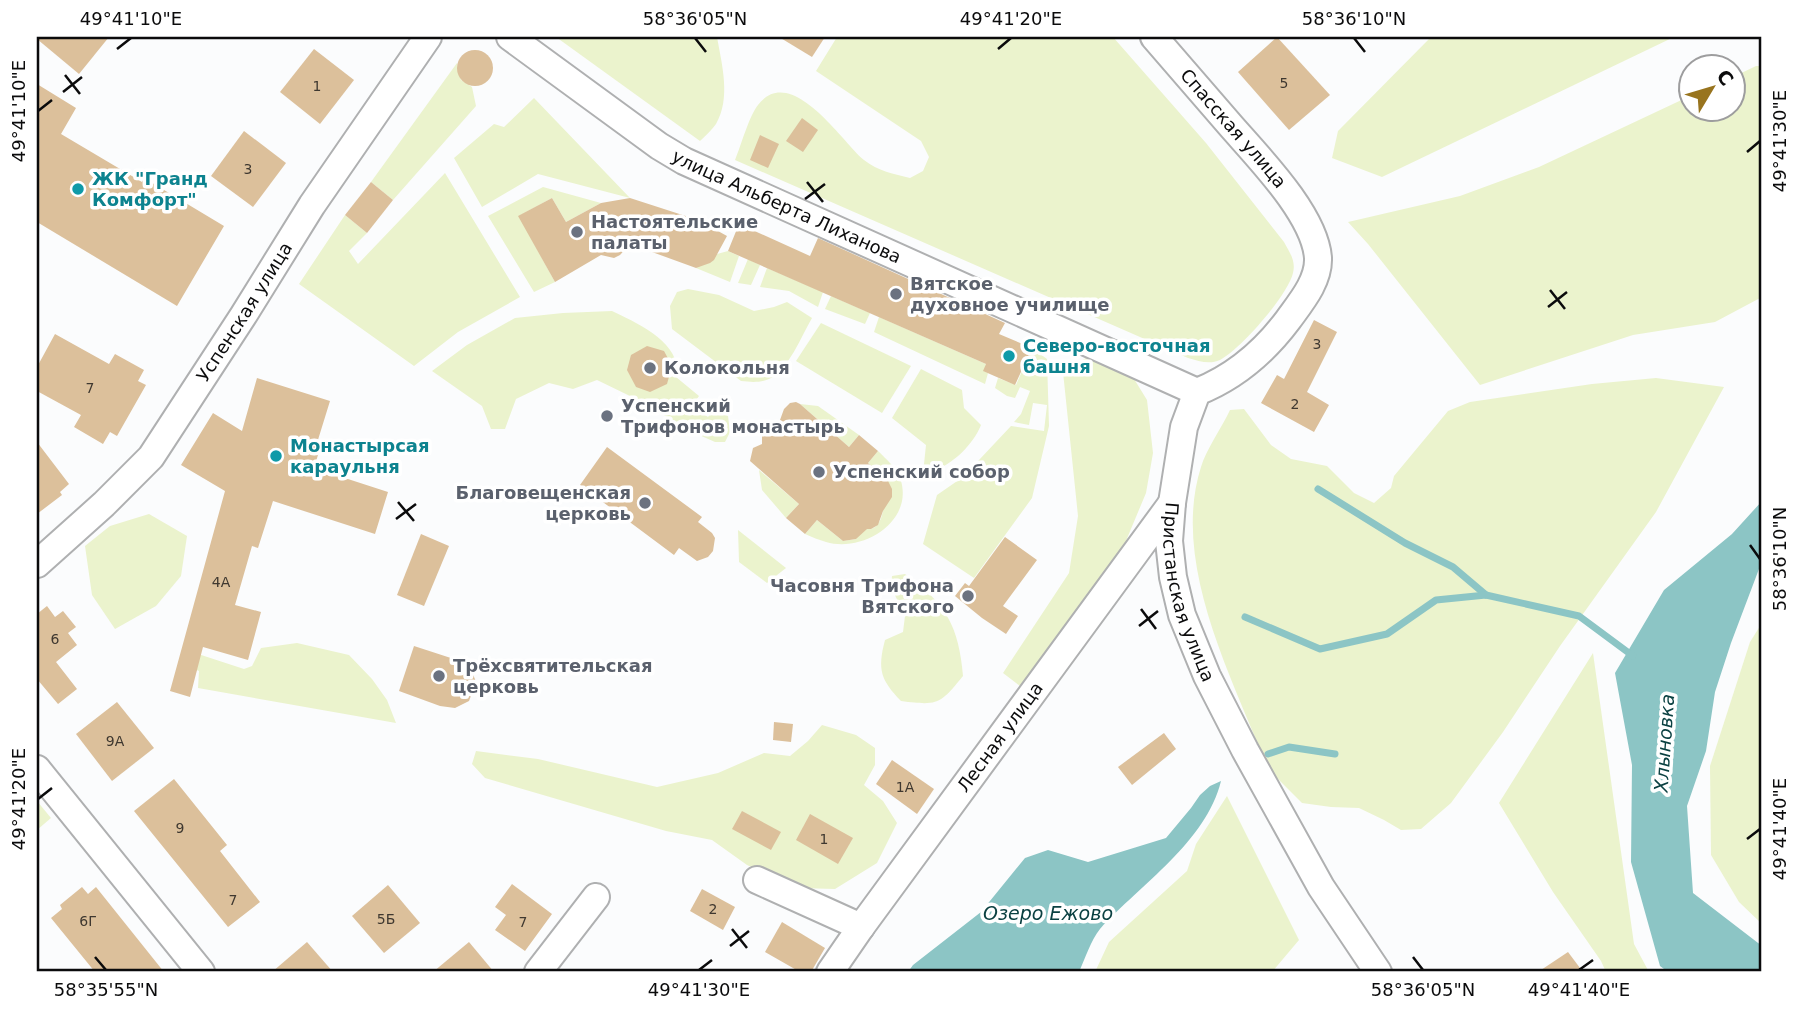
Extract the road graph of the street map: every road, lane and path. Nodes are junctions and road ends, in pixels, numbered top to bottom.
1 (428, 37) edge
2 (510, 37) edge
3 (1154, 37) edge
4 (1197, 392) junction
5 (1172, 503) junction
6 (37, 565) edge
7 (37, 769) edge
8 (757, 880) dead end
9 (596, 897) dead end
10 (861, 927) junction
11 (201, 972) edge
12 (538, 972) edge
13 (830, 972) edge
14 (1378, 972) edge

1 - 6 street, Успенская улица
2 - 4 street, улица Альберта Лиханова
3 - 4 street, Спасская улица
4 - 5 street, Пристанская улица
5 - 10 street, Лесная улица
5 - 14 street, Пристанская улица
7 - 11 street
8 - 10 street
9 - 12 street
10 - 13 street, Лесная улица

